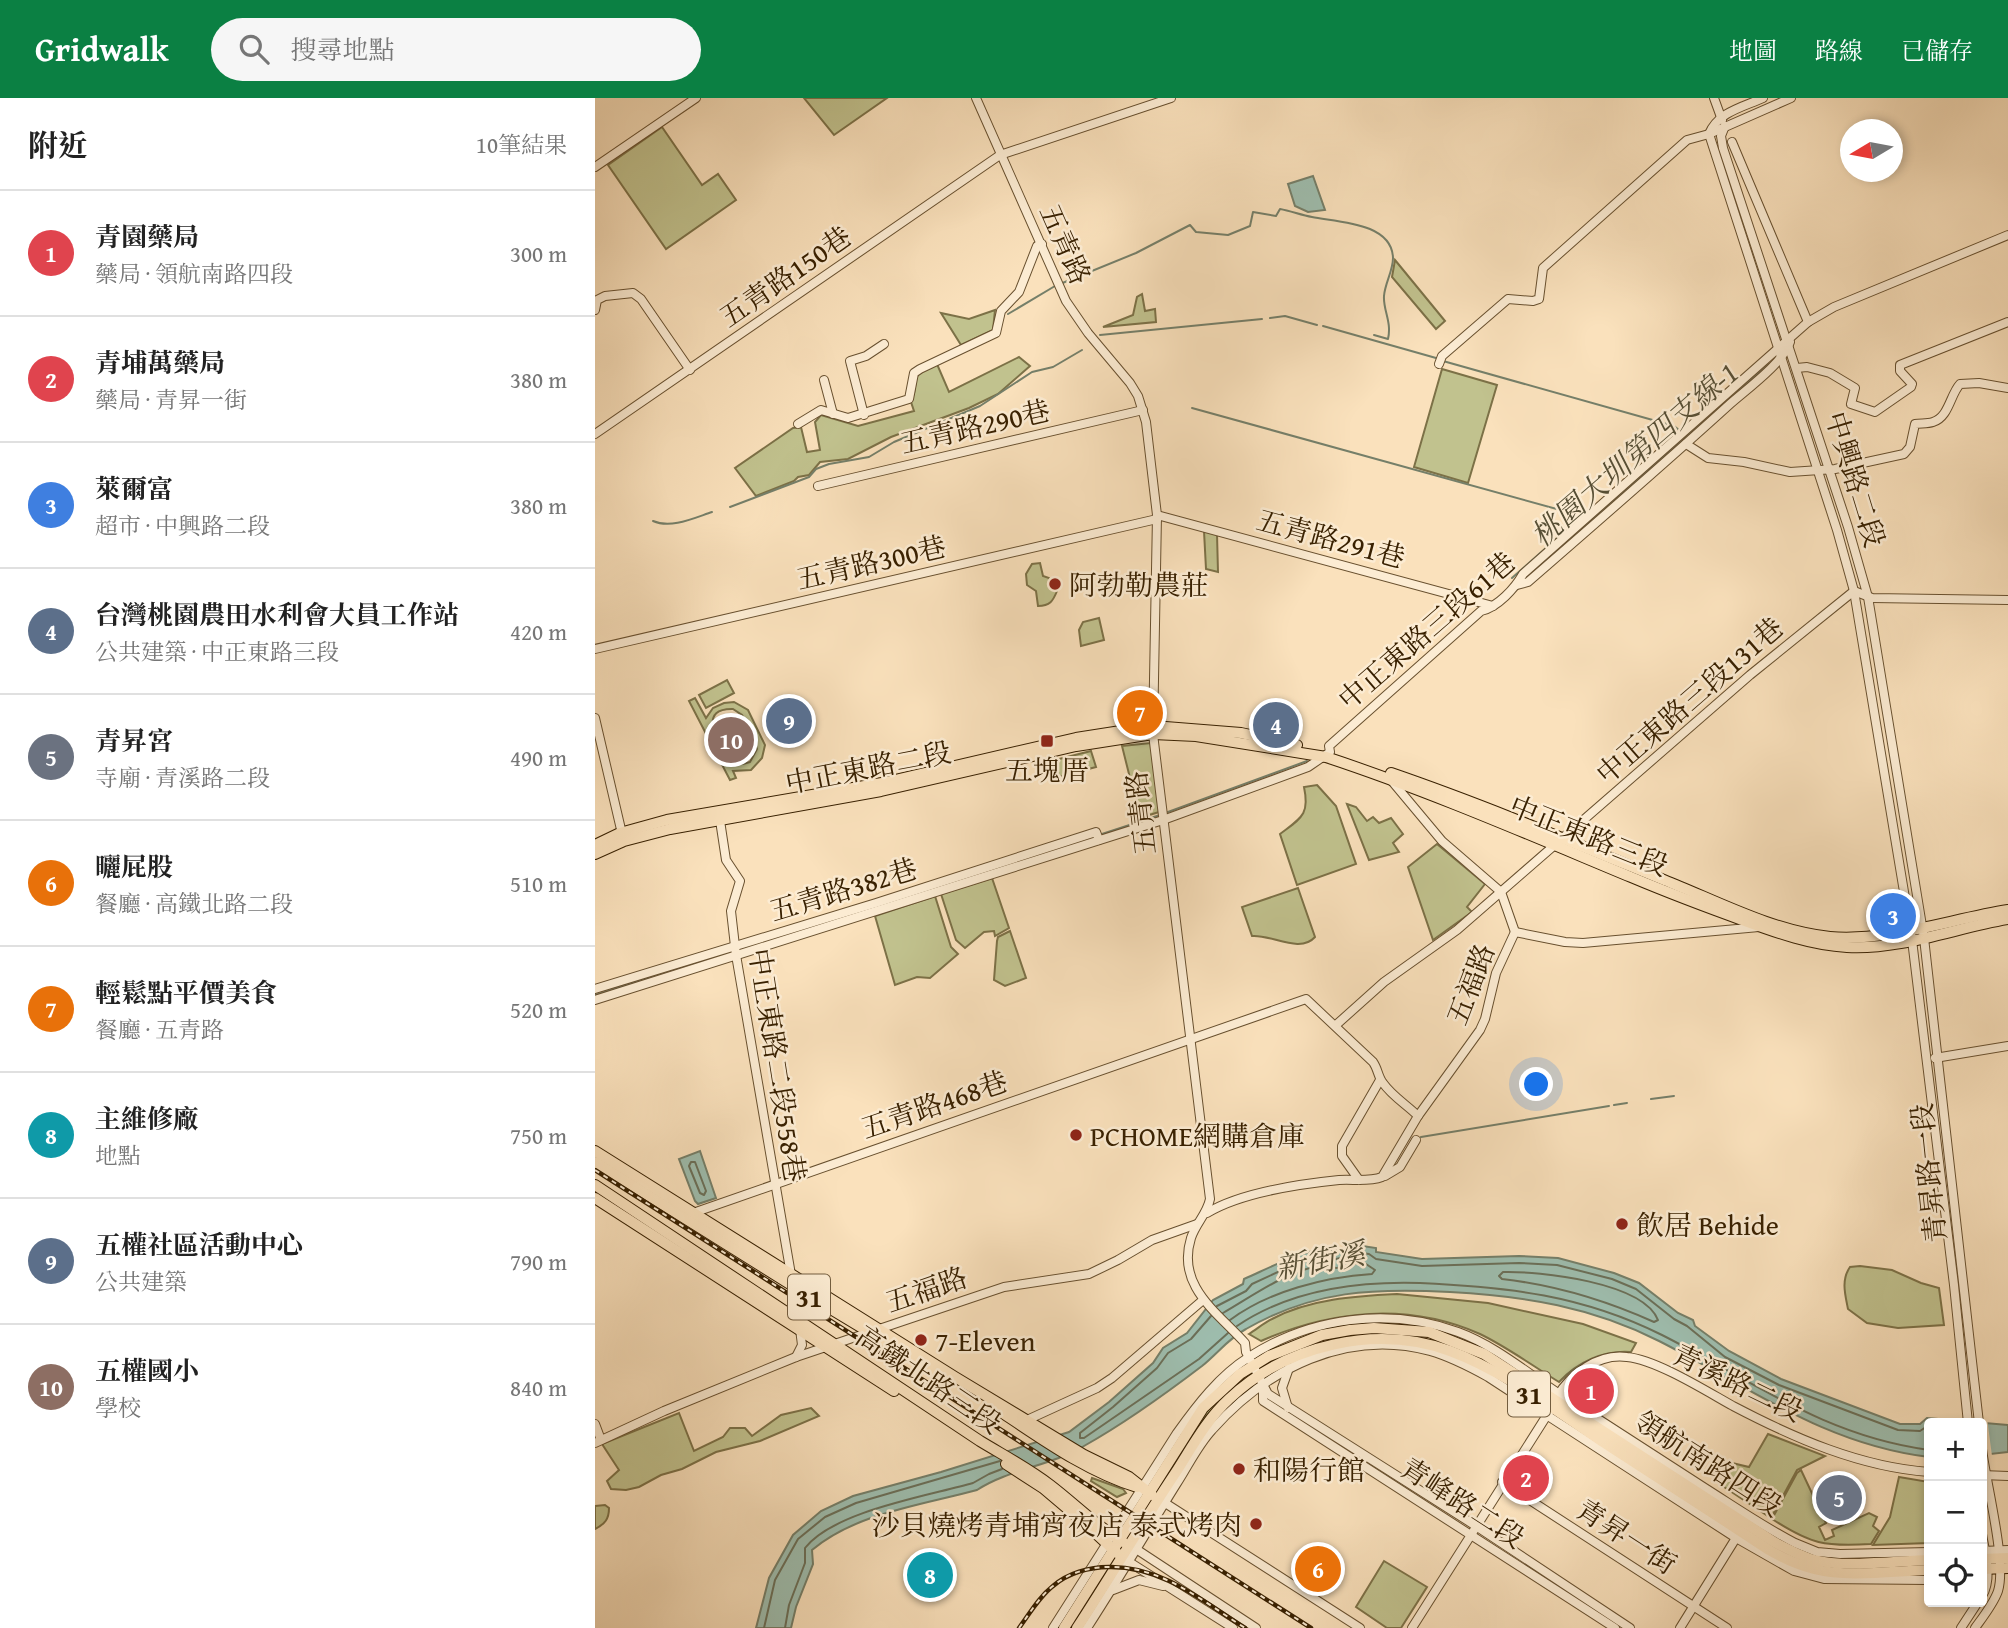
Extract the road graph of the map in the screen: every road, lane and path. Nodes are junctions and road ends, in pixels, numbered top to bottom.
1 (696, 98) edge
2 (976, 98) edge
3 (1171, 98) edge
4 (1714, 98) edge
5 (1763, 98) edge
6 (1791, 98) edge
7 (1721, 116) junction
8 (1725, 126) junction
9 (1709, 134) junction
10 (1732, 142) dead end
11 (1000, 155) junction
12 (595, 167) edge
13 (2008, 234) edge
14 (1042, 244) junction
15 (595, 310) edge
16 (1808, 322) junction
17 (2008, 322) edge
18 (1789, 341) junction
19 (884, 344) dead end
20 (1779, 354) junction
21 (1439, 364) dead end
22 (1797, 368) junction
23 (690, 370) junction
24 (824, 380) dead end
25 (2008, 388) edge
26 (1143, 410) junction
27 (832, 414) junction
28 (864, 415) junction
29 (798, 424) dead end
30 (595, 435) edge
31 (1686, 444) junction
32 (1817, 470) junction
33 (1830, 470) junction
34 (818, 486) dead end
35 (1157, 517) junction
36 (1517, 585) junction
37 (1854, 591) junction
38 (1867, 597) junction
39 (2008, 600) edge
40 (1493, 606) junction
41 (595, 649) edge
42 (595, 718) edge
43 (1153, 730) junction
44 (1328, 754) junction
45 (600, 763) edge
46 (1391, 780) junction
47 (719, 815) junction
48 (1163, 820) junction
49 (622, 837) junction
50 (1559, 842) junction
51 (1908, 842) junction
52 (1897, 844) junction
53 (595, 845) edge
54 (595, 854) edge
55 (1501, 892) junction
56 (2008, 910) edge
57 (2008, 919) edge
58 (1762, 927) junction
59 (1922, 927) junction
60 (1515, 932) junction
61 (1912, 934) junction
62 (1924, 938) junction
63 (735, 951) junction
64 (595, 989) edge
65 (595, 1000) edge
66 (1336, 1025) junction
67 (1190, 1040) junction
68 (2008, 1046) edge
69 (1937, 1058) junction
70 (1927, 1060) junction
71 (1380, 1080) junction
72 (1419, 1116) junction
73 (1416, 1140) dead end
74 (595, 1151) edge
75 (595, 1162) edge
76 (1949, 1163) junction
77 (1940, 1164) junction
78 (1382, 1177) junction
79 (1359, 1180) junction
80 (775, 1183) junction
81 (595, 1185) edge
82 (595, 1198) edge
83 (693, 1213) junction
84 (1206, 1213) junction
85 (1197, 1224) junction
86 (792, 1275) junction
87 (1958, 1284) junction
88 (793, 1287) junction
89 (1205, 1302) junction
90 (799, 1325) junction
91 (878, 1330) junction
92 (867, 1332) junction
93 (831, 1345) junction
94 (796, 1357) junction
95 (1251, 1360) junction
96 (1289, 1368) junction
97 (1261, 1378) junction
98 (1553, 1404) junction
99 (1288, 1408) junction
100 (1967, 1418) edge
101 (1978, 1418) edge
102 (595, 1424) edge
103 (1029, 1424) junction
104 (598, 1441) edge
105 (1924, 1471) edge
106 (1024, 1472) junction
107 (1987, 1475) edge
108 (2008, 1476) edge
109 (1984, 1481) edge
110 (1502, 1482) junction
111 (1145, 1490) junction
112 (1161, 1501) junction
113 (1473, 1530) junction
114 (1116, 1538) junction
115 (1736, 1538) junction
116 (1133, 1548) junction
117 (2008, 1550) edge
118 (1924, 1552) edge
119 (1118, 1554) junction
120 (1924, 1560) edge
121 (2003, 1566) edge
122 (1924, 1570) edge
123 (1904, 1571) junction
124 (1867, 1580) junction
125 (1924, 1580) edge
126 (1170, 1587) junction
127 (1110, 1592) junction
128 (1694, 1606) junction
129 (1970, 1607) edge
130 (1975, 1607) edge
131 (1971, 1613) junction
132 (1229, 1627) edge
133 (1053, 1628) edge
134 (1064, 1628) edge
135 (1077, 1628) edge
136 (1087, 1628) edge
137 (1256, 1628) edge
138 (1360, 1628) edge
139 (1412, 1628) edge
140 (1615, 1628) edge
141 (1630, 1628) edge
142 (1680, 1628) edge
143 (1727, 1628) edge
144 (1961, 1628) edge
145 (1975, 1628) edge

1 - 12 street
2 - 11 street, 五青路
3 - 11 street, 五青路150巷
4 - 7 street, 中興路二段
5 - 7 street
6 - 8 street
7 - 8 street, 中興路二段
7 - 9 street
8 - 9 street
8 - 18 street, 中興路二段
9 - 20 street, 中興路二段
9 - 21 street
10 - 16 street
11 - 14 street, 五青路
11 - 23 street, 五青路150巷
13 - 16 street
14 - 26 street, 五青路
14 - 28 street
15 - 23 street
16 - 18 street
17 - 22 street
18 - 20 street
18 - 22 street, 中興路二段
19 - 28 street
20 - 31 street
20 - 32 street, 中興路二段
20 - 36 street, 中正東路三段61巷
22 - 33 street, 中興路二段
23 - 30 street, 五青路150巷
24 - 27 street
25 - 33 street
26 - 34 street, 五青路290巷
26 - 35 street, 五青路
27 - 28 street
27 - 29 street
31 - 32 street
31 - 36 street
32 - 33 street
32 - 37 street, 中興路二段
33 - 38 street, 中興路二段
35 - 40 street, 五青路291巷
35 - 41 street, 五青路300巷
35 - 43 street, 五青路
36 - 40 street, 中正東路三段61巷
37 - 38 street
37 - 50 street, 中正東路三段131巷
37 - 52 street, 中興路二段
38 - 39 street
38 - 51 street, 中興路二段
40 - 44 street, 中正東路三段61巷
42 - 45 street
43 - 44 main road, 中正東路三段
43 - 47 main road, 中正東路二段
43 - 48 street, 五青路
44 - 46 main road, 中正東路三段
44 - 48 street, 五青路382巷
44 - 50 main road, 中正東路三段
45 - 49 street
46 - 50 main road, 中正東路三段
46 - 55 street
47 - 49 main road, 中正東路二段
47 - 63 street, 中正東路二段558巷
48 - 63 street, 五青路382巷
48 - 67 street, 五青路
49 - 53 main road, 中正東路二段
49 - 54 main road, 中正東路二段
50 - 55 street, 中正東路三段131巷
50 - 58 main road, 中正東路三段
50 - 61 main road, 中正東路三段
51 - 52 street
51 - 59 street, 中興路二段
52 - 61 street, 中興路二段
55 - 60 street
55 - 66 street, 中正東路三段131巷
56 - 59 main road, 中正東路三段
57 - 62 main road, 中正東路三段
58 - 60 street, 五福路
58 - 61 main road, 中正東路三段
59 - 61 main road, 中正東路三段
59 - 62 street, 青昇路一段
60 - 72 street, 五福路
61 - 62 main road, 中正東路三段
61 - 70 street, 青昇路一段
62 - 69 street, 青昇路一段
63 - 64 street, 五青路382巷
63 - 65 street, 五青路382巷
63 - 80 street, 中正東路二段558巷
66 - 67 street, 五青路468巷
66 - 71 street
67 - 80 street, 五青路468巷
67 - 84 street, 五青路
68 - 69 street
69 - 70 street
69 - 76 street, 青昇路一段
70 - 77 street, 青昇路一段
71 - 72 street
71 - 79 street
72 - 78 street, 五福路
73 - 78 street
74 - 83 main road, 高鐵北路三段
75 - 88 main road, 高鐵北路三段 / 31
76 - 77 street
76 - 87 street, 青昇路一段
77 - 87 street, 青昇路一段
78 - 79 street
79 - 84 street
80 - 83 street, 五青路468巷
80 - 86 street, 中正東路二段558巷
81 - 90 main road, 高鐵北路三段 / 31
82 - 90 main road, 高鐵北路三段
83 - 86 main road, 高鐵北路三段
84 - 85 street
85 - 89 street
85 - 91 street, 五福路
86 - 88 street, 中正東路二段558巷
86 - 91 main road, 高鐵北路三段
87 - 100 street, 青昇路一段
87 - 101 street, 青昇路一段
88 - 90 street, 中正東路二段558巷
88 - 92 main road, 高鐵北路三段 / 31
89 - 95 street
89 - 103 street
90 - 93 main road, 高鐵北路三段
90 - 94 street, 中正東路二段558巷
91 - 92 street, 五福路
91 - 103 main road, 高鐵北路三段
92 - 93 street, 五福路
92 - 103 main road, 高鐵北路三段 / 31
93 - 94 street, 五福路
93 - 106 main road, 高鐵北路三段
94 - 104 street, 五福路
95 - 97 street
95 - 98 main road, 領航南路四段 / 31
95 - 111 main road, 領航南路四段 / 31
96 - 97 street, 領航南路四段 / 31
96 - 98 street, 領航南路四段 / 31
96 - 99 street
97 - 98 main road, 領航南路四段 / 31
97 - 99 street, 青峰路二段
97 - 112 main road, 領航南路四段 / 31
97 - 113 street, 青峰路二段
98 - 105 street, 青溪路二段
98 - 110 street, 青溪路二段
98 - 115 street, 領航南路四段 / 31
98 - 118 street, 領航南路四段 / 31
98 - 120 main road, 領航南路四段 / 31
98 - 123 main road, 領航南路四段 / 31
99 - 113 street, 青峰路二段
102 - 104 street
103 - 111 main road, 高鐵北路三段 / 31
106 - 114 main road, 高鐵北路三段
106 - 119 main road, 高鐵北路三段
107 - 108 street
109 - 121 street
110 - 113 street, 青溪路二段
110 - 128 street, 青昇一街
111 - 112 main road, 高鐵北路三段
111 - 114 main road, 31
112 - 116 main road, 31
112 - 138 street
113 - 139 street, 青溪路二段
113 - 140 street, 青峰路二段
113 - 141 street, 青峰路二段
114 - 116 main road, 高鐵北路三段
114 - 119 main road, 31
115 - 124 street, 領航南路四段 / 31
115 - 128 street
116 - 119 main road, 31
116 - 137 street
117 - 121 street
119 - 126 street
119 - 127 street
119 - 133 street
119 - 134 main road
119 - 135 main road
121 - 145 street
122 - 123 main road, 領航南路四段 / 31
123 - 124 street
124 - 125 street, 領航南路四段 / 31
126 - 127 street
126 - 132 street
127 - 136 street
128 - 142 street
128 - 143 street, 青昇一街
129 - 131 street
130 - 131 street
131 - 144 street

